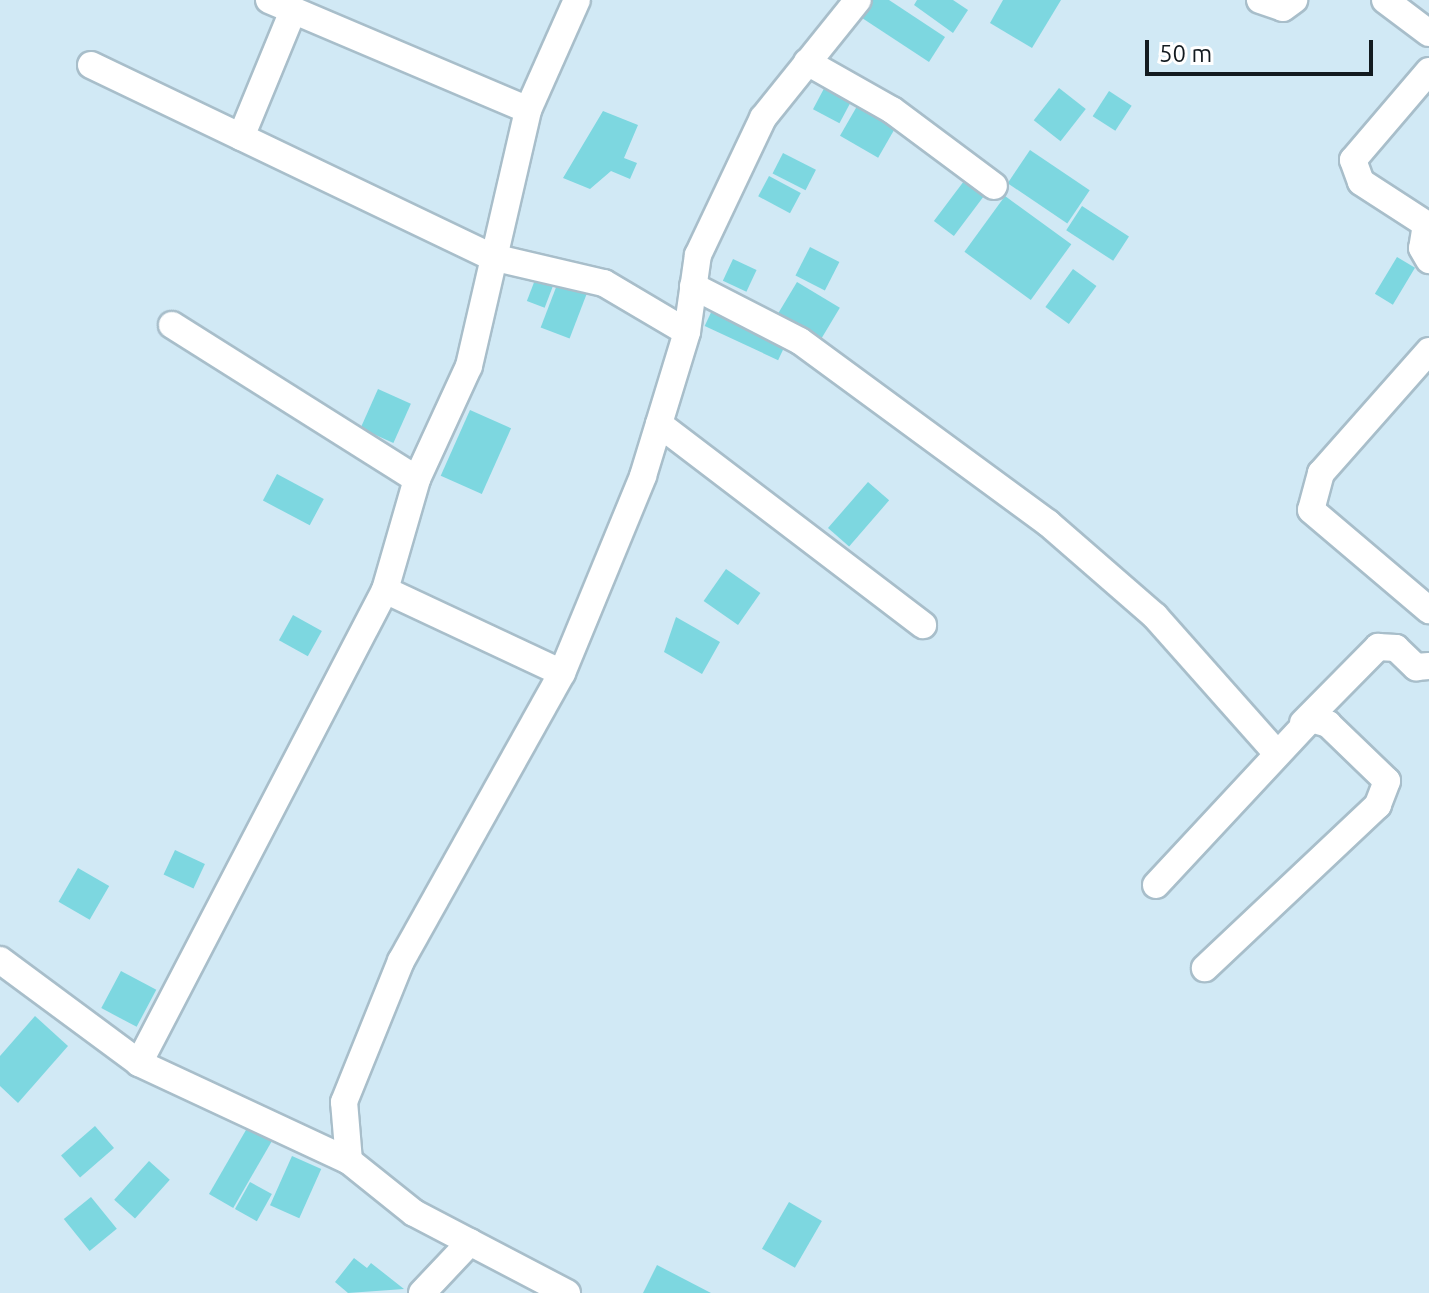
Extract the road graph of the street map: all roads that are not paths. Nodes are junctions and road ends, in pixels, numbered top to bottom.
1 (269, 0) edge
2 (577, 0) edge
3 (858, 0) edge
4 (1260, 0) edge
5 (1294, 0) edge
6 (1385, 0) edge
7 (293, 11) junction
8 (1429, 33) edge
9 (807, 62) junction
10 (91, 65) dead end
11 (1429, 71) edge
12 (528, 110) junction
13 (241, 137) junction
14 (994, 186) dead end
15 (492, 257) junction
16 (1429, 260) edge
17 (693, 286) junction
18 (172, 325) dead end
19 (687, 332) junction
20 (1429, 351) edge
21 (659, 424) junction
22 (417, 479) junction
23 (385, 590) junction
24 (1429, 610) edge
25 (923, 625) dead end
26 (1429, 666) edge
27 (562, 673) junction
28 (1303, 723) junction
29 (1275, 751) junction
30 (1156, 885) dead end
31 (0, 960) edge
32 (1205, 968) dead end
33 (139, 1063) junction
34 (349, 1161) junction
35 (470, 1242) junction
36 (422, 1293) edge
37 (567, 1293) edge

1 - 7 street
2 - 12 street
3 - 9 street
4 - 5 street
6 - 8 street
7 - 12 street
7 - 13 street
9 - 14 street
9 - 17 street
10 - 13 street
11 - 16 street
12 - 15 street
13 - 15 street
15 - 19 street
15 - 22 street
17 - 19 street
17 - 29 street
18 - 22 street
19 - 21 street
20 - 24 street
21 - 25 street
21 - 27 street
22 - 23 street
23 - 27 street
23 - 33 street
26 - 28 street
27 - 34 street
28 - 29 street
28 - 32 street
29 - 30 street
31 - 33 street
33 - 34 street
34 - 35 street
35 - 36 street
35 - 37 street

